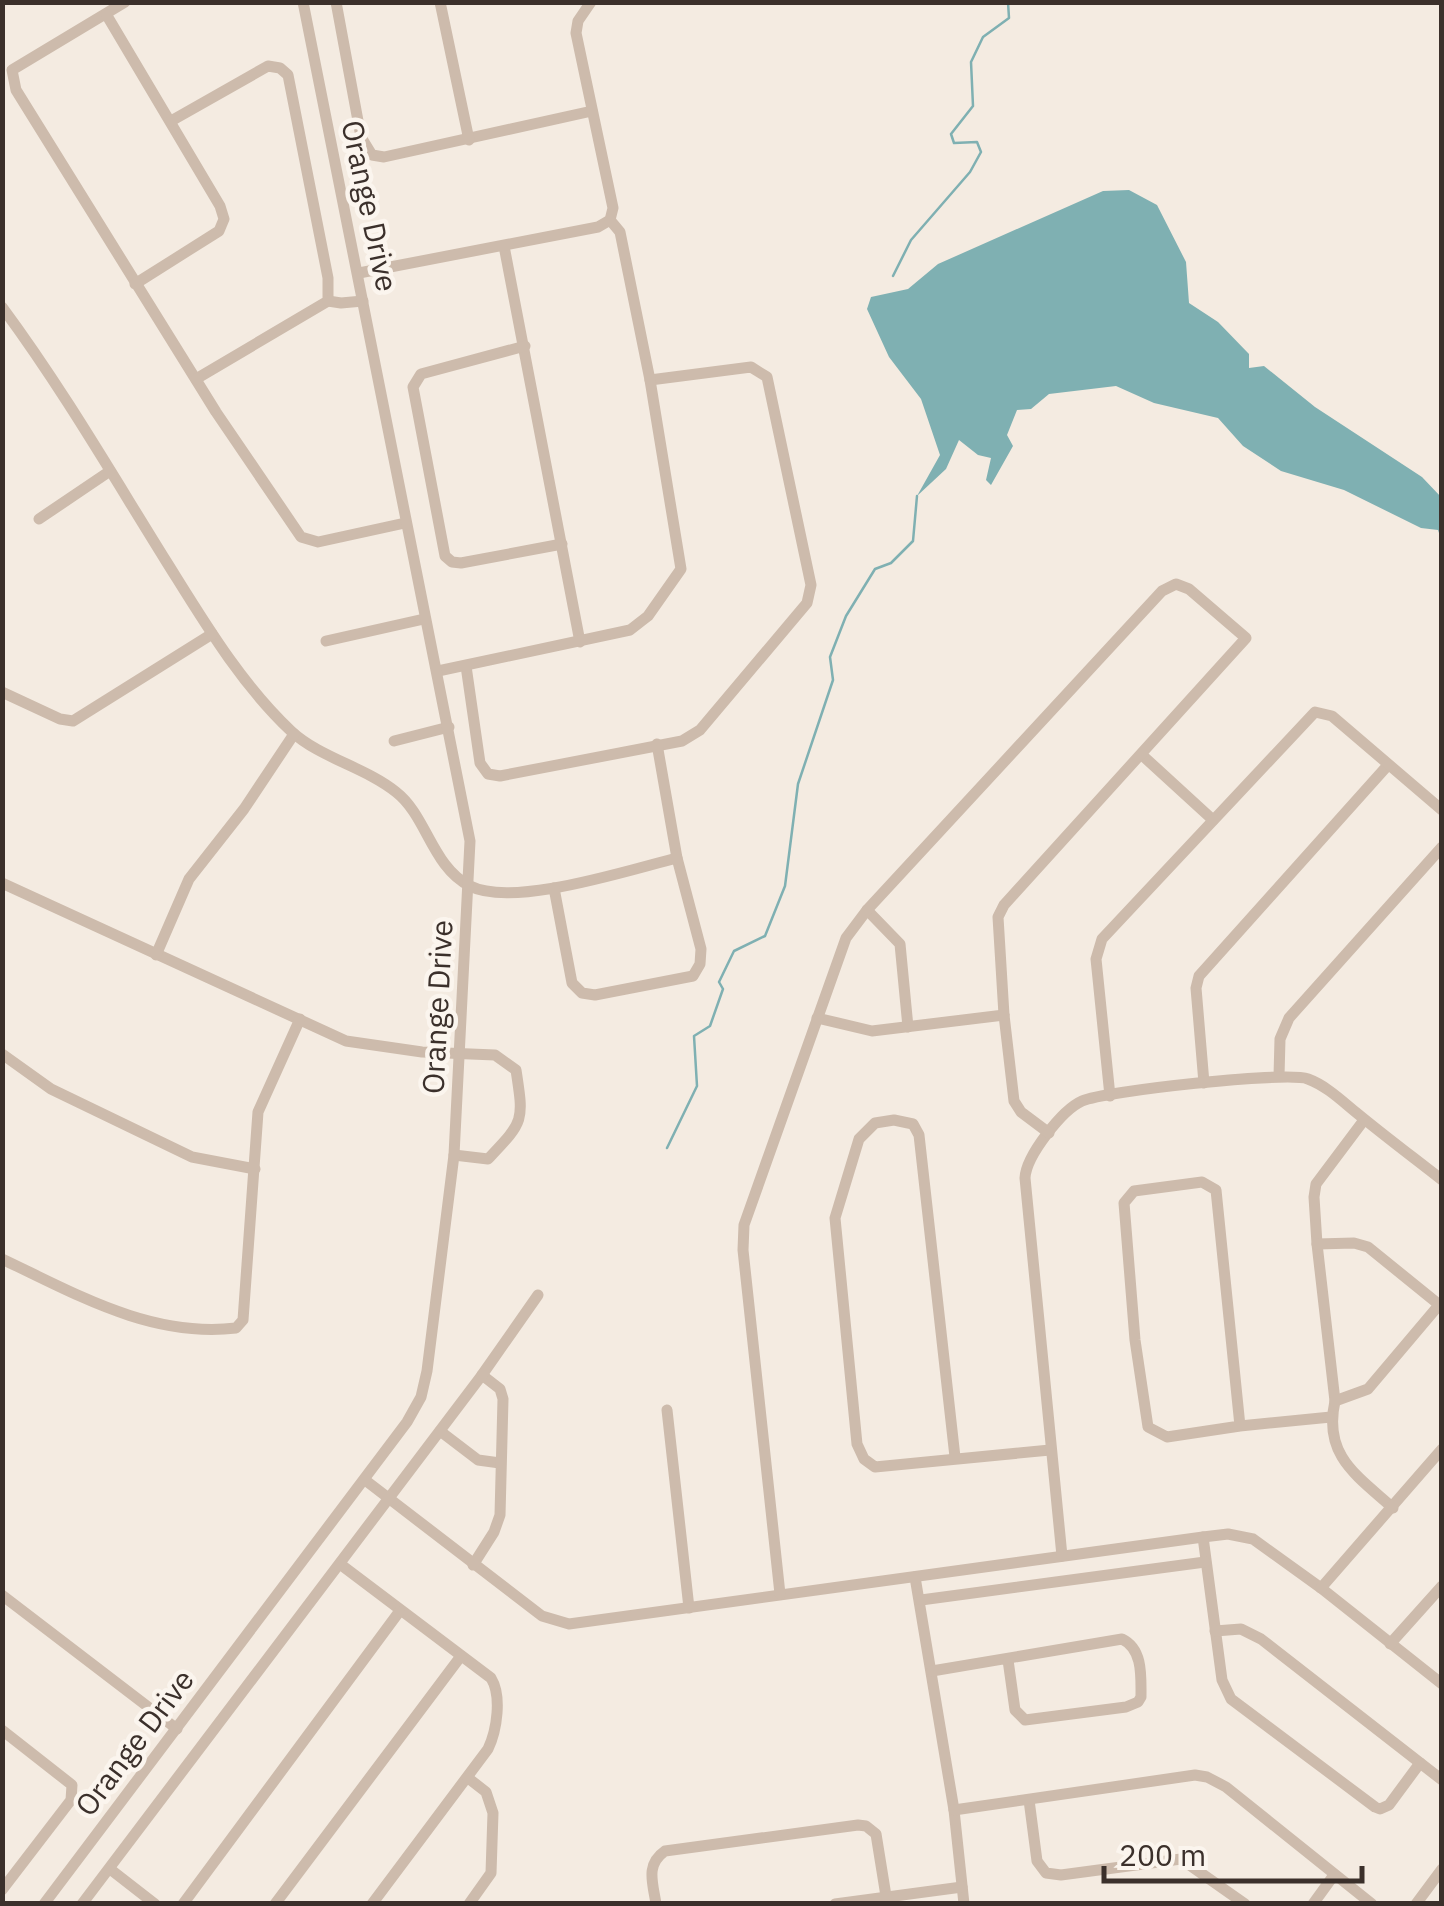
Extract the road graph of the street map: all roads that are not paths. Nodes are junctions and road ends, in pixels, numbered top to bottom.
1 (125, 2) edge
2 (303, 2) edge
3 (336, 2) edge
4 (440, 2) edge
5 (591, 2) edge
6 (106, 14) junction
7 (592, 111) junction
8 (171, 121) junction
9 (469, 140) junction
10 (610, 220) junction
11 (504, 246) junction
12 (359, 273) junction
13 (136, 284) junction
14 (328, 301) junction
15 (363, 301) junction
16 (2, 307) edge
17 (525, 346) junction
18 (196, 379) junction
19 (650, 380) junction
20 (110, 471) junction
21 (39, 519) dead end
22 (405, 523) junction
23 (562, 544) junction
24 (424, 619) junction
25 (212, 634) junction
26 (326, 641) dead end
27 (580, 642) junction
28 (466, 666) junction
29 (438, 671) junction
30 (2, 692) edge
31 (449, 727) junction
32 (294, 734) junction
33 (394, 741) dead end
34 (657, 744) junction
35 (1142, 755) junction
36 (1388, 766) junction
37 (1442, 810) edge
38 (1213, 820) junction
39 (1442, 846) edge
40 (677, 858) junction
41 (2, 884) edge
42 (470, 886) junction
43 (554, 888) junction
44 (866, 910) junction
45 (156, 954) junction
46 (1004, 1015) junction
47 (817, 1018) junction
48 (300, 1019) junction
49 (908, 1027) junction
50 (460, 1052) junction
51 (2, 1054) edge
52 (1279, 1076) junction
53 (1204, 1083) junction
54 (1110, 1096) junction
55 (1364, 1120) junction
56 (1049, 1133) junction
57 (454, 1155) junction
58 (255, 1169) junction
59 (1442, 1180) edge
60 (1317, 1244) junction
61 (2, 1260) edge
62 (538, 1296) dead end
63 (1440, 1306) edge
64 (482, 1375) junction
65 (1335, 1400) junction
66 (667, 1410) dead end
67 (1331, 1417) junction
68 (1240, 1426) junction
69 (440, 1431) junction
70 (1050, 1450) junction
71 (1442, 1450) edge
72 (955, 1457) junction
73 (500, 1463) junction
74 (365, 1480) junction
75 (389, 1498) junction
76 (1393, 1508) junction
77 (1204, 1536) junction
78 (1062, 1556) junction
79 (1206, 1562) junction
80 (340, 1564) junction
81 (473, 1565) junction
82 (916, 1576) junction
83 (1442, 1586) edge
84 (1321, 1588) junction
85 (780, 1594) junction
86 (2, 1595) edge
87 (921, 1600) junction
88 (690, 1608) junction
89 (399, 1612) junction
90 (1215, 1631) junction
91 (1390, 1644) junction
92 (460, 1656) junction
93 (1008, 1660) junction
94 (932, 1671) junction
95 (1442, 1684) edge
96 (177, 1729) junction
97 (2, 1730) edge
98 (1420, 1764) junction
99 (468, 1778) junction
100 (1442, 1780) edge
101 (1029, 1800) junction
102 (954, 1810) junction
103 (110, 1869) junction
104 (1442, 1869) edge
105 (1334, 1875) junction
106 (962, 1887) junction
107 (2, 1890) edge
108 (886, 1896) junction
109 (44, 1904) edge
110 (82, 1904) edge
111 (155, 1904) edge
112 (183, 1904) edge
113 (275, 1904) edge
114 (372, 1904) edge
115 (469, 1904) edge
116 (656, 1904) edge
117 (835, 1904) edge
118 (964, 1904) edge
119 (1245, 1904) edge
120 (1313, 1904) edge
121 (1372, 1904) edge
122 (1416, 1904) edge

1 - 6 street
2 - 12 street, Orange Drive
3 - 9 street
4 - 9 street
5 - 7 street
6 - 8 street
6 - 13 street
7 - 9 street
7 - 10 street
8 - 13 street
8 - 14 street
10 - 11 street
10 - 19 street
11 - 12 street
11 - 17 street
12 - 15 street, Orange Drive
13 - 18 street
14 - 15 street
14 - 18 street
15 - 22 street, Orange Drive
16 - 20 street
17 - 23 street
17 - 23 street
18 - 22 street
19 - 27 street
19 - 34 street
20 - 21 street
20 - 25 street
22 - 24 street, Orange Drive
23 - 27 street
24 - 26 street
24 - 29 street, Orange Drive
25 - 30 street
25 - 32 street
27 - 28 street
28 - 29 street
28 - 34 street
29 - 31 street, Orange Drive
31 - 33 street
31 - 42 street, Orange Drive
32 - 42 street
32 - 45 street
34 - 40 street
35 - 38 street
35 - 44 street
35 - 46 street
36 - 37 street
36 - 38 street
36 - 53 street
38 - 54 street
39 - 52 street
40 - 43 street
40 - 43 street
41 - 45 street
42 - 43 street
42 - 50 street, Orange Drive
44 - 47 street
44 - 49 street
45 - 48 street
46 - 49 street
46 - 56 street
47 - 49 street
47 - 85 street
48 - 50 street
48 - 58 street
50 - 57 street, Orange Drive
50 - 57 street
51 - 58 street
52 - 53 street
52 - 55 street
53 - 54 street
54 - 56 street
55 - 59 street
55 - 60 street
56 - 70 street
57 - 74 street, Orange Drive
58 - 61 street
60 - 63 street
60 - 65 street
62 - 64 street
63 - 65 street
64 - 69 street
64 - 73 street
65 - 67 street
66 - 88 street
67 - 68 street
67 - 76 street
68 - 68 street
69 - 73 street
69 - 75 street
70 - 72 street
70 - 78 street
71 - 76 street
72 - 72 street
73 - 81 street
74 - 75 street
74 - 96 street, Orange Drive
75 - 80 street
75 - 81 street
76 - 84 street
77 - 78 street
77 - 79 street
77 - 84 street
78 - 82 street
79 - 87 street
79 - 90 street
80 - 89 street
80 - 103 street
81 - 88 street
82 - 85 street
82 - 87 street
83 - 91 street
84 - 91 street
85 - 88 street
86 - 96 street
87 - 94 street
89 - 92 street
89 - 112 street
90 - 98 street
90 - 98 street
91 - 95 street
92 - 99 street
92 - 113 street
93 - 93 street
93 - 94 street
94 - 102 street
96 - 109 street, Orange Drive
97 - 107 street
98 - 100 street
99 - 114 street
99 - 115 street
101 - 102 street
101 - 105 street
101 - 119 street
102 - 106 street
103 - 110 street
103 - 111 street
104 - 122 street
105 - 120 street
105 - 121 street
106 - 108 street
106 - 118 street
108 - 116 street
108 - 117 street

